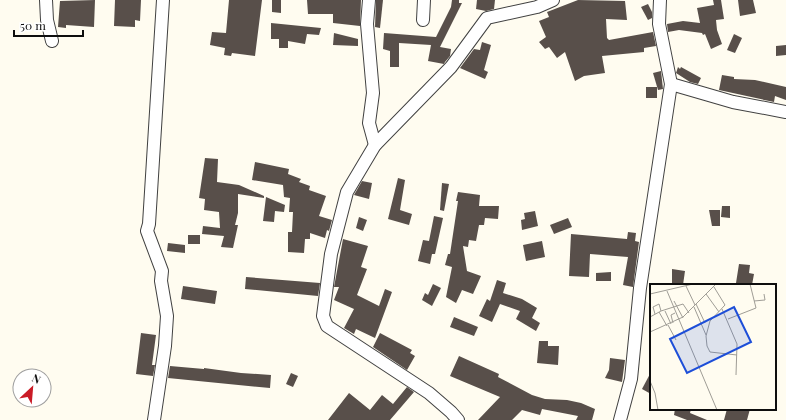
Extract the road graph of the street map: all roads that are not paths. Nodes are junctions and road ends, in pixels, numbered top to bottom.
1 (46, 0) edge
2 (163, 0) edge
3 (369, 0) edge
4 (424, 0) edge
5 (553, 0) edge
6 (660, 0) edge
7 (423, 20) dead end
8 (52, 41) dead end
9 (671, 84) junction
10 (786, 112) edge
11 (375, 145) junction
12 (154, 420) edge
13 (458, 420) edge
14 (620, 420) edge

1 - 8 street
2 - 12 street
3 - 11 street
4 - 7 street
5 - 11 street
6 - 9 street
9 - 10 street
9 - 14 street
11 - 13 street

